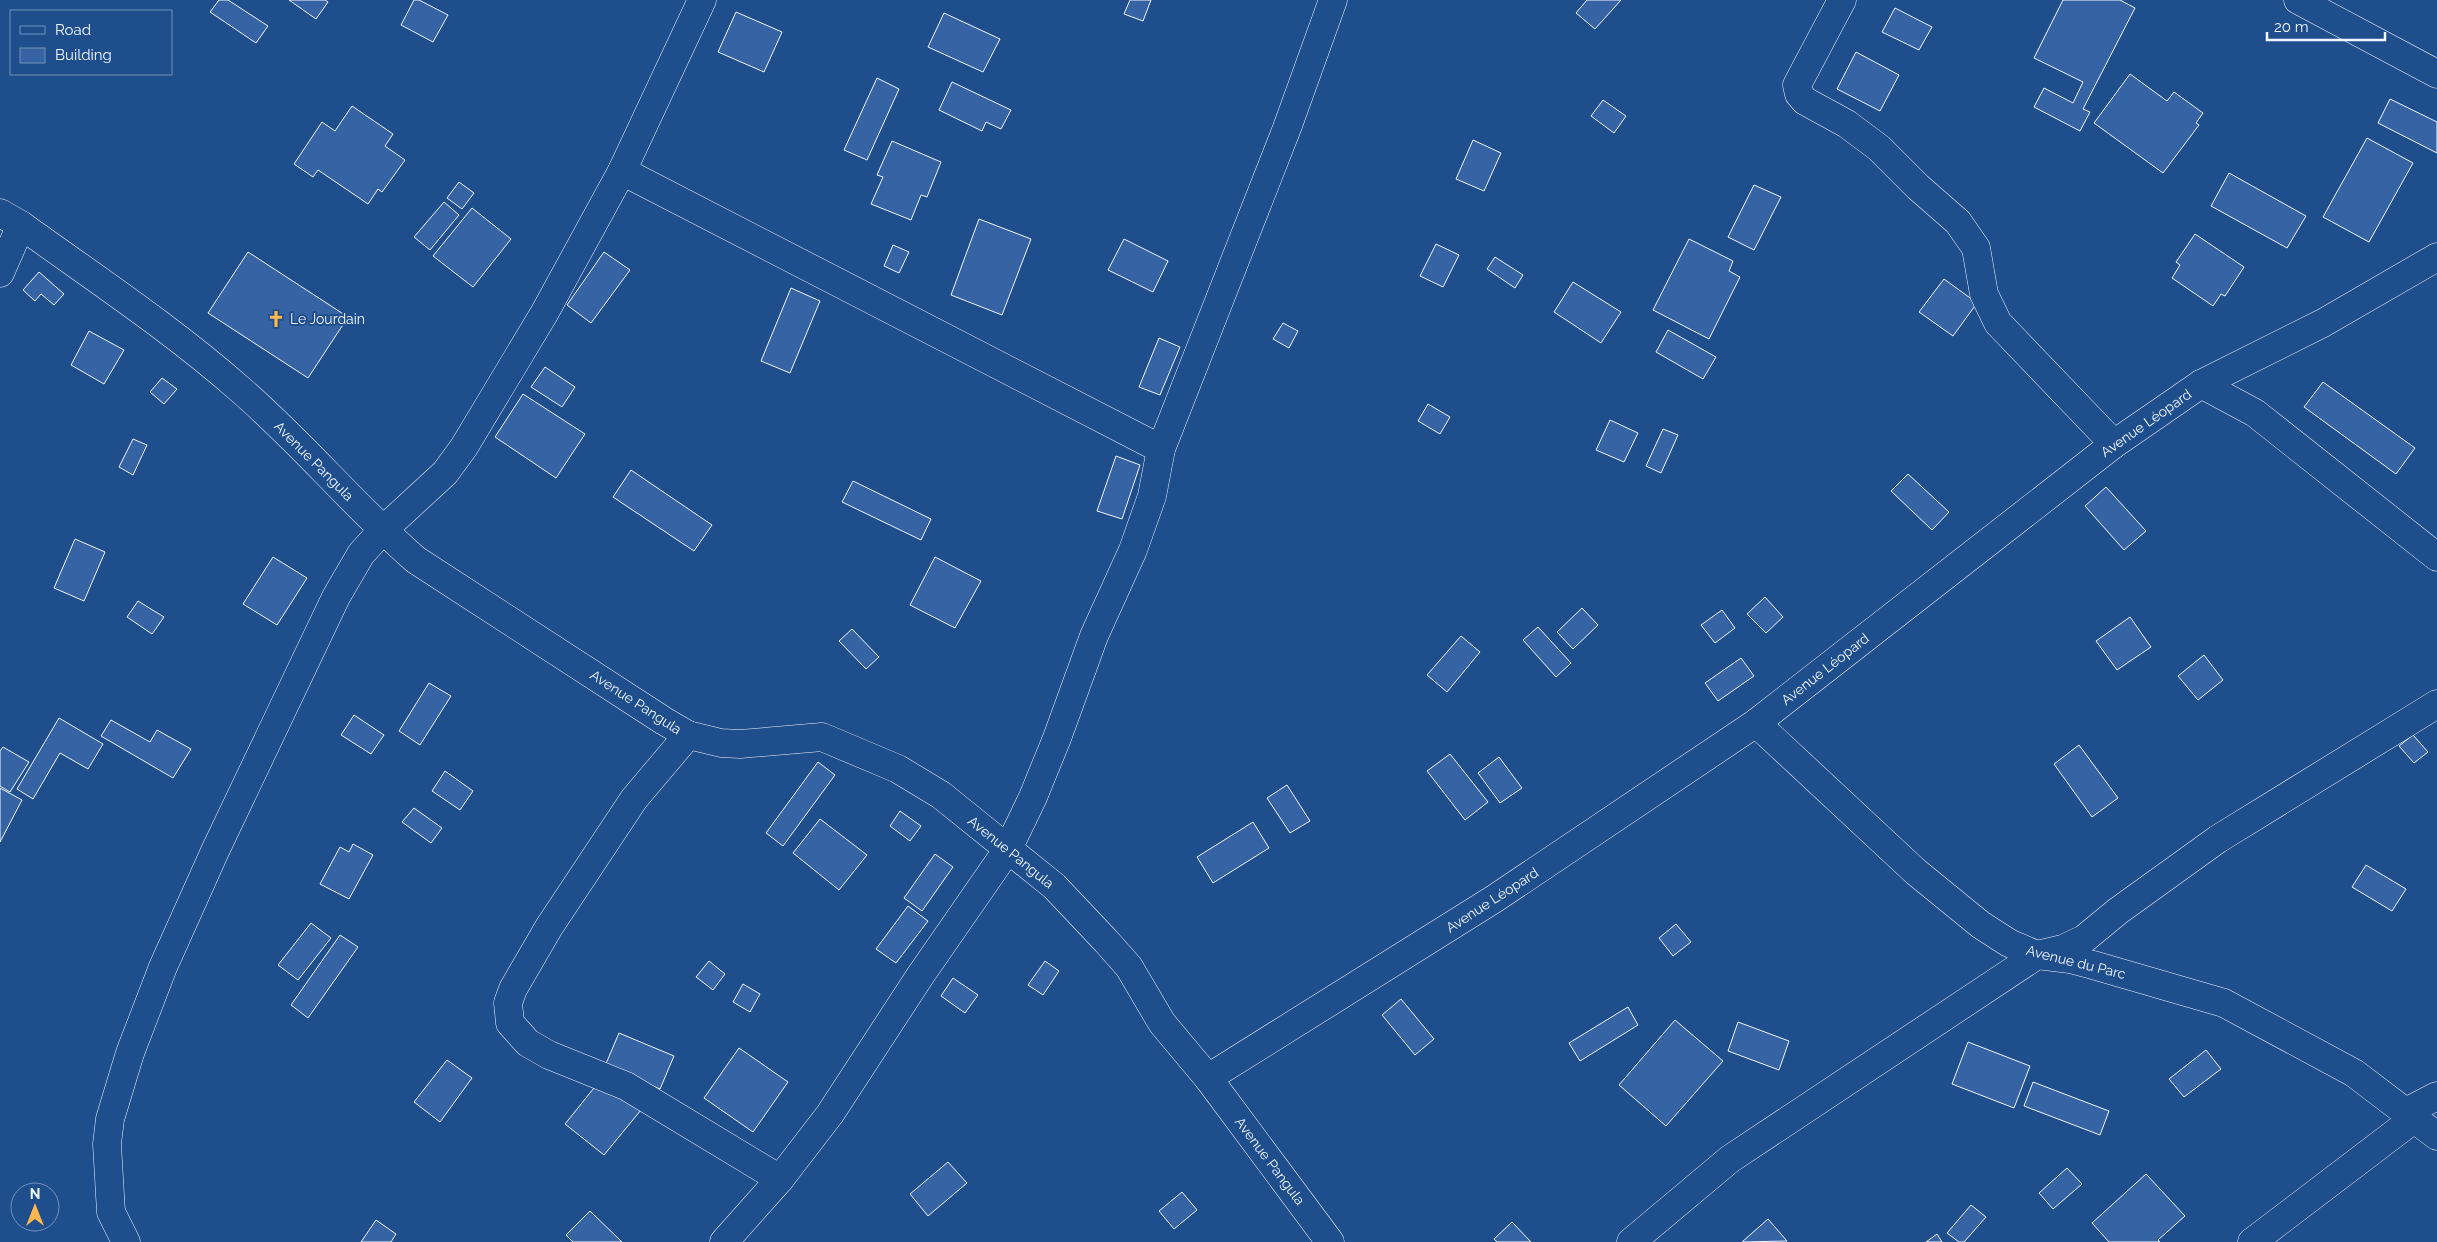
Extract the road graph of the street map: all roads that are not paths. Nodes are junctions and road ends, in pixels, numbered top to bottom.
1 (1333, 0) edge
2 (1842, 0) edge
3 (2298, 0) edge
4 (695, 2) edge
5 (2437, 74) edge
6 (622, 171) junction
7 (10, 219) edge
8 (2437, 257) edge
9 (0, 273) edge
10 (2201, 384) junction
11 (2114, 444) junction
12 (1161, 449) junction
13 (382, 531) junction
14 (2437, 557) edge
15 (2437, 704) edge
16 (1756, 723) junction
17 (688, 735) junction
18 (1008, 849) junction
19 (2037, 955) junction
20 (1208, 1078) junction
21 (2437, 1096) edge
22 (2411, 1115) junction
23 (2437, 1136) edge
24 (780, 1179) junction
25 (126, 1242) edge
26 (724, 1242) edge
27 (1330, 1242) edge
28 (1631, 1242) edge
29 (2252, 1242) edge

1 - 12 street
2 - 11 street
3 - 5 street
4 - 6 street
6 - 12 street
6 - 13 street
7 - 9 street
7 - 13 street, Avenue Pangula
8 - 10 street, Avenue Léopard
10 - 11 street, Avenue Léopard
10 - 14 street
11 - 16 street, Avenue Léopard
12 - 18 street
13 - 17 street, Avenue Pangula
13 - 25 street
15 - 19 street
16 - 19 street, Avenue du Parc
16 - 20 street, Avenue Léopard
17 - 18 street, Avenue Pangula
17 - 24 street
18 - 20 street, Avenue Pangula
18 - 24 street
19 - 22 street, Avenue du Parc
19 - 28 street
20 - 27 street, Avenue Pangula
21 - 22 street
22 - 23 street, Avenue du Parc
22 - 29 street
24 - 26 street

